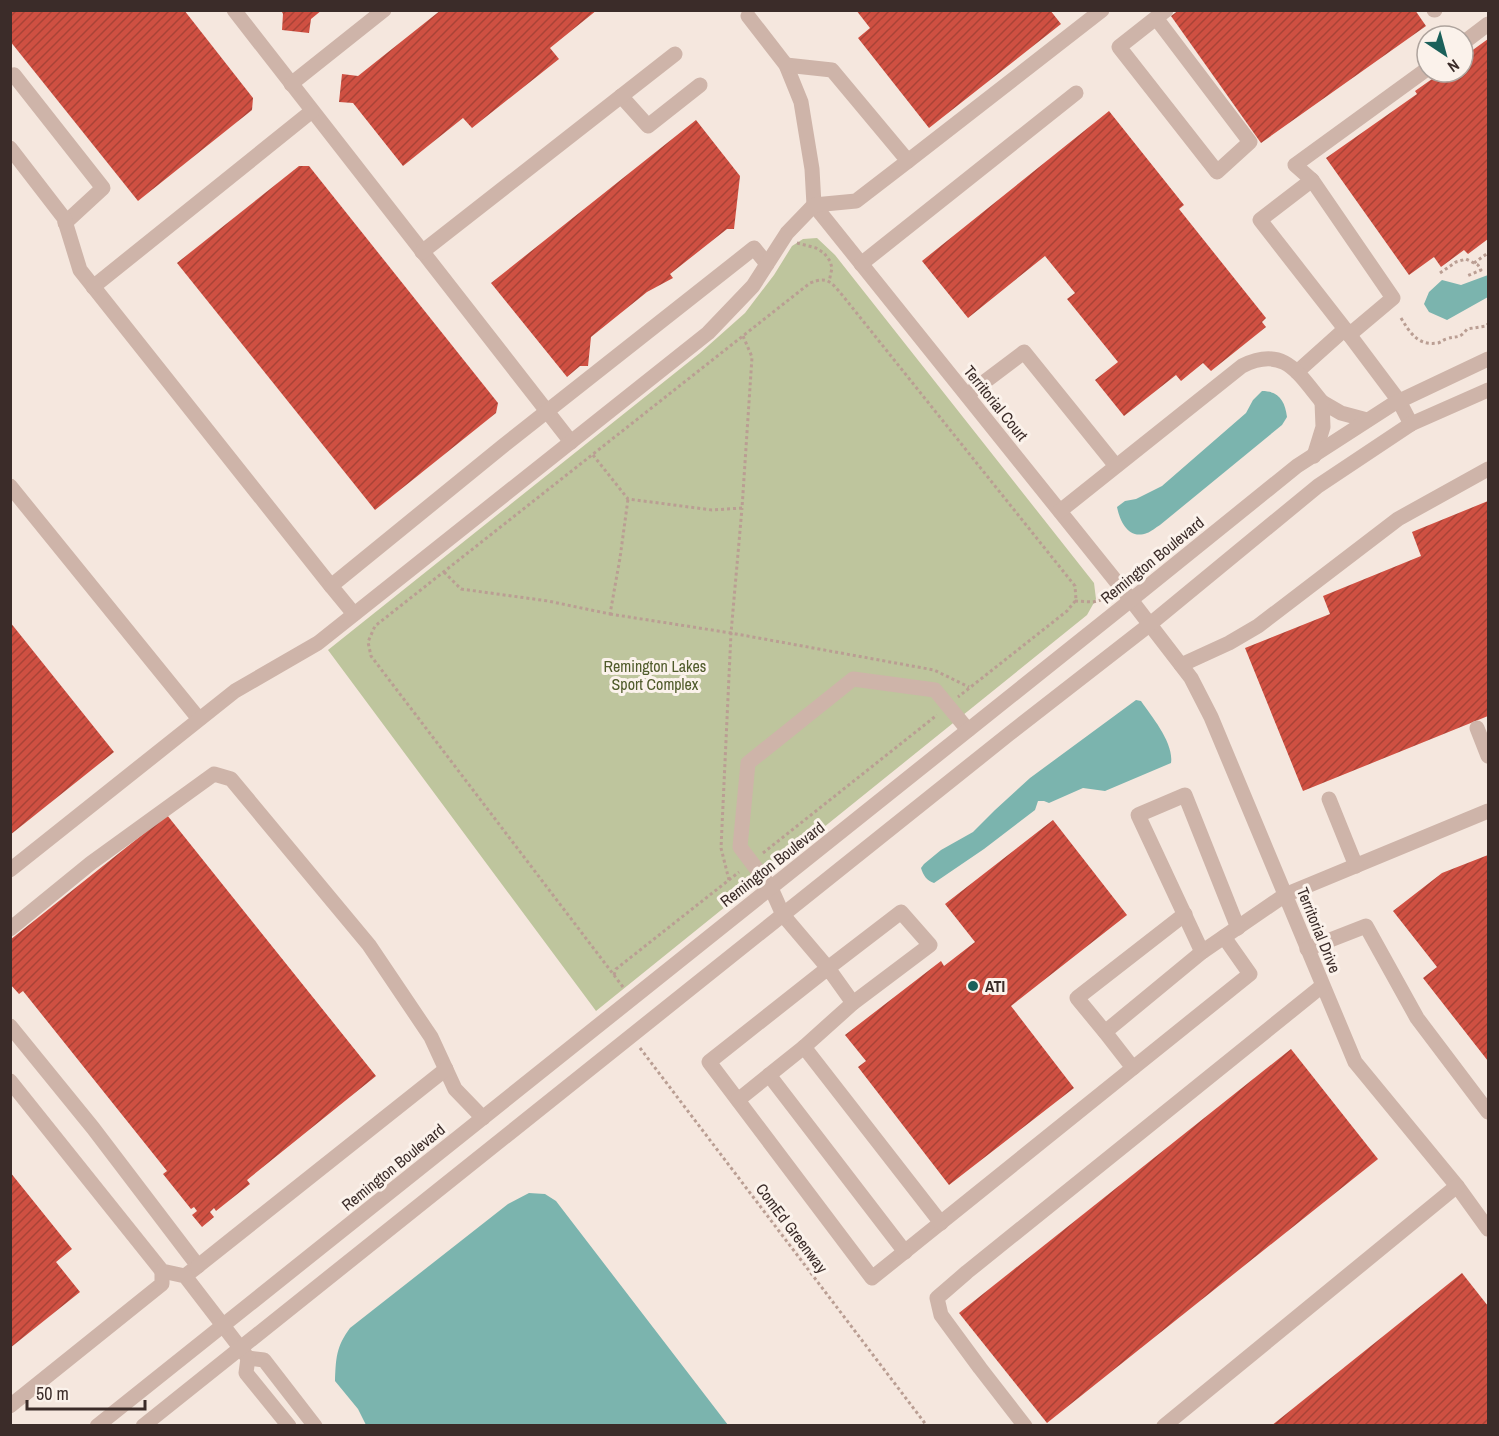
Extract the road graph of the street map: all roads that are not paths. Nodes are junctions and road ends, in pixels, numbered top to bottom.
1 (234, 10) edge
2 (384, 10) edge
3 (1093, 13) edge
4 (1162, 14) edge
5 (748, 16) dead end
6 (1488, 24) edge
7 (1475, 34) edge
8 (675, 54) dead end
9 (786, 65) junction
10 (10, 77) edge
11 (1415, 78) edge
12 (291, 84) junction
13 (700, 85) dead end
14 (1076, 93) dead end
15 (621, 96) junction
16 (312, 111) junction
17 (10, 148) edge
18 (908, 161) junction
19 (1312, 180) junction
20 (814, 205) junction
21 (65, 223) junction
22 (422, 252) junction
23 (767, 264) junction
24 (861, 264) junction
25 (93, 287) junction
26 (1347, 332) junction
27 (1488, 359) edge
28 (1297, 372) junction
29 (1488, 390) edge
30 (967, 395) junction
31 (1399, 401) junction
32 (1322, 402) junction
33 (547, 411) junction
34 (1367, 420) junction
35 (1411, 424) junction
36 (571, 442) junction
37 (1314, 456) junction
38 (1116, 466) junction
39 (1488, 469) edge
40 (10, 486) edge
41 (1060, 511) junction
42 (331, 586) junction
43 (1131, 600) junction
44 (354, 614) junction
45 (1149, 625) junction
46 (1181, 665) junction
47 (199, 719) junction
48 (1477, 728) dead end
49 (968, 730) junction
50 (1488, 756) edge
51 (1329, 799) dead end
52 (1488, 811) edge
53 (1356, 866) junction
54 (10, 870) edge
55 (771, 888) junction
56 (1285, 895) junction
57 (1185, 914) junction
58 (783, 915) junction
59 (1238, 928) junction
60 (10, 929) edge
61 (1224, 937) junction
62 (1307, 949) junction
63 (1202, 952) junction
64 (828, 968) junction
65 (1322, 986) junction
66 (854, 1003) junction
67 (10, 1026) edge
68 (1105, 1032) junction
69 (804, 1047) junction
70 (1133, 1068) junction
71 (446, 1069) junction
72 (769, 1075) junction
73 (10, 1081) edge
74 (738, 1100) junction
75 (1488, 1112) edge
76 (483, 1118) junction
77 (1457, 1186) junction
78 (941, 1223) junction
79 (1488, 1229) edge
80 (905, 1252) junction
81 (198, 1266) junction
82 (162, 1270) junction
83 (185, 1276) junction
84 (223, 1325) junction
85 (244, 1353) junction
86 (10, 1406) edge
87 (97, 1425) edge
88 (143, 1425) edge
89 (288, 1425) edge
90 (315, 1425) edge
91 (1025, 1425) edge
92 (1164, 1425) edge

1 - 12 street
2 - 12 street
3 - 18 street
4 - 4 street
5 - 9 street
6 - 7 street
8 - 15 street
9 - 18 street
9 - 20 street
10 - 21 street
11 - 19 street
12 - 16 street
13 - 15 street
14 - 24 street
15 - 22 street
16 - 22 street
16 - 25 street
17 - 21 street
18 - 20 street
19 - 26 street
19 - 26 street
20 - 23 street
20 - 24 street, Territorial Court
21 - 25 street
22 - 33 street
23 - 33 street
23 - 36 street
24 - 30 street, Territorial Court
25 - 42 street
26 - 28 street
26 - 31 street
27 - 31 street, Remington Boulevard
28 - 32 street
28 - 38 street
29 - 35 street
30 - 38 street
30 - 41 street, Territorial Court
31 - 34 street, Remington Boulevard
31 - 35 street
32 - 34 street
32 - 37 street
33 - 36 street
33 - 42 street
34 - 37 street, Remington Boulevard
35 - 45 street
36 - 44 street
37 - 43 street, Remington Boulevard
38 - 41 street
39 - 46 street
40 - 47 street
41 - 43 street, Territorial Court
42 - 44 street
43 - 45 street, Territorial Court
43 - 49 street, Remington Boulevard
44 - 47 street
45 - 46 street, Territorial Drive
45 - 58 street
46 - 56 street, Territorial Drive
47 - 54 street
48 - 50 street
49 - 55 street, Remington Boulevard
49 - 55 street
51 - 53 street
52 - 53 street
53 - 56 street
55 - 58 street
55 - 76 street, Remington Boulevard
56 - 59 street
56 - 62 street, Territorial Drive
57 - 59 street
57 - 63 street
57 - 68 street
58 - 64 street
58 - 85 street
59 - 61 street
60 - 71 street
61 - 63 street
61 - 70 street
62 - 65 street, Territorial Drive
62 - 75 street
63 - 68 street
64 - 66 street
64 - 66 street
64 - 74 street
65 - 77 street, Territorial Drive
65 - 91 street
66 - 69 street
67 - 81 street
68 - 70 street
69 - 72 street
69 - 78 street
70 - 78 street
71 - 76 street
71 - 81 street
72 - 74 street
72 - 80 street
73 - 82 street
74 - 80 street
76 - 84 street, Remington Boulevard
77 - 79 street, Territorial Drive
77 - 92 street
78 - 80 street
81 - 83 street
82 - 83 street
82 - 86 street
83 - 84 street
84 - 85 street
84 - 87 street, Remington Boulevard
85 - 88 street
85 - 89 street
85 - 90 street

